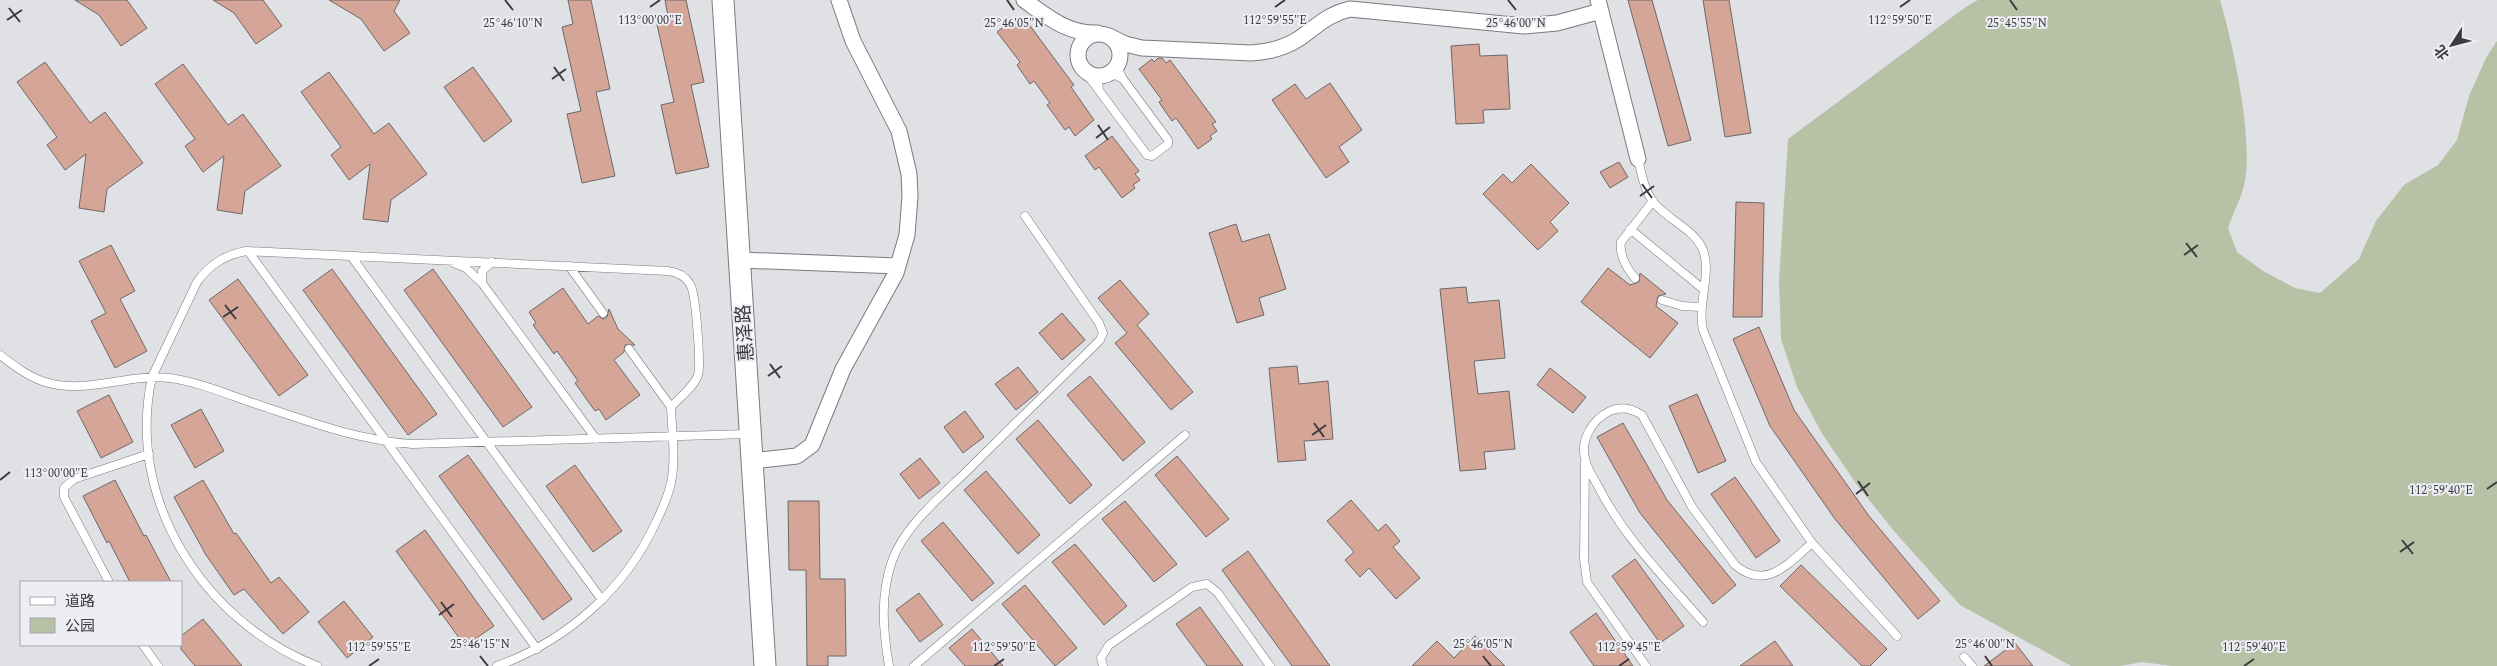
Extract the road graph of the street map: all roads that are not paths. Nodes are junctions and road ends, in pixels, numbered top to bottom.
1 (724, 0) edge
2 (839, 0) edge
3 (1024, 0) edge
4 (1600, 6) edge
5 (1061, 26) junction
6 (1105, 34) junction
7 (1142, 48) junction
8 (1120, 60) junction
9 (1080, 64) junction
10 (1106, 75) junction
11 (1123, 79) junction
12 (1100, 92) junction
13 (1638, 159) joint
14 (1653, 201) junction
15 (1025, 216) dead end
16 (1630, 229) junction
17 (248, 251) junction
18 (351, 256) junction
19 (445, 260) junction
20 (740, 260) junction
21 (492, 262) junction
22 (569, 266) junction
23 (898, 266) junction
24 (1635, 278) dead end
25 (482, 282) junction
26 (1703, 289) junction
27 (1662, 300) dead end
28 (1700, 307) junction
29 (603, 313) dead end
30 (629, 349) dead end
31 (0, 355) edge
32 (152, 377) junction
33 (671, 407) junction
34 (750, 434) junction
35 (1186, 434) dead end
36 (672, 436) junction
37 (596, 438) junction
38 (387, 442) junction
39 (487, 442) junction
40 (149, 454) junction
41 (752, 461) junction
42 (1585, 461) junction
43 (1812, 544) junction
44 (108, 581) edge
45 (602, 600) junction
46 (1703, 622) dead end
47 (1897, 636) dead end
48 (144, 646) edge
49 (537, 649) junction
50 (1964, 658) dead end
51 (158, 666) edge
52 (317, 666) edge
53 (498, 666) edge
54 (765, 666) edge
55 (889, 666) edge
56 (914, 666) edge
57 (1103, 666) edge
58 (1270, 666) edge
59 (1646, 666) edge
60 (1972, 666) edge

1 - 20 street, 惠泽路
2 - 23 street
3 - 5 street
4 - 7 street
4 - 13 street
5 - 6 street
5 - 9 street
6 - 7 street
6 - 8 street
6 - 9 street
7 - 8 street
8 - 10 street
8 - 11 lane
9 - 10 street
9 - 12 lane
10 - 11 lane
10 - 12 lane
11 - 12 lane
13 - 14 lane
14 - 16 lane
14 - 26 lane
15 - 55 lane
16 - 24 lane
16 - 26 lane
17 - 18 lane
17 - 32 lane
17 - 38 lane
18 - 19 lane
18 - 39 lane
19 - 21 lane
19 - 25 lane
20 - 23 street
20 - 34 street, 惠泽路
21 - 22 lane
21 - 25 lane
22 - 29 lane
22 - 33 lane
23 - 41 street
25 - 37 lane
26 - 28 lane
27 - 28 lane
28 - 43 lane
30 - 33 lane
31 - 32 lane
32 - 38 lane
32 - 40 lane
33 - 36 lane
34 - 36 lane
34 - 41 street, 惠泽路
35 - 56 lane
36 - 37 lane
36 - 45 lane
37 - 39 lane
38 - 39 lane
38 - 49 lane
39 - 45 lane
40 - 44 lane
40 - 52 lane
41 - 54 street, 惠泽路
42 - 43 lane
42 - 46 lane
42 - 59 lane
43 - 47 lane
45 - 49 lane
48 - 51 lane
49 - 53 lane
50 - 60 lane
57 - 58 lane

